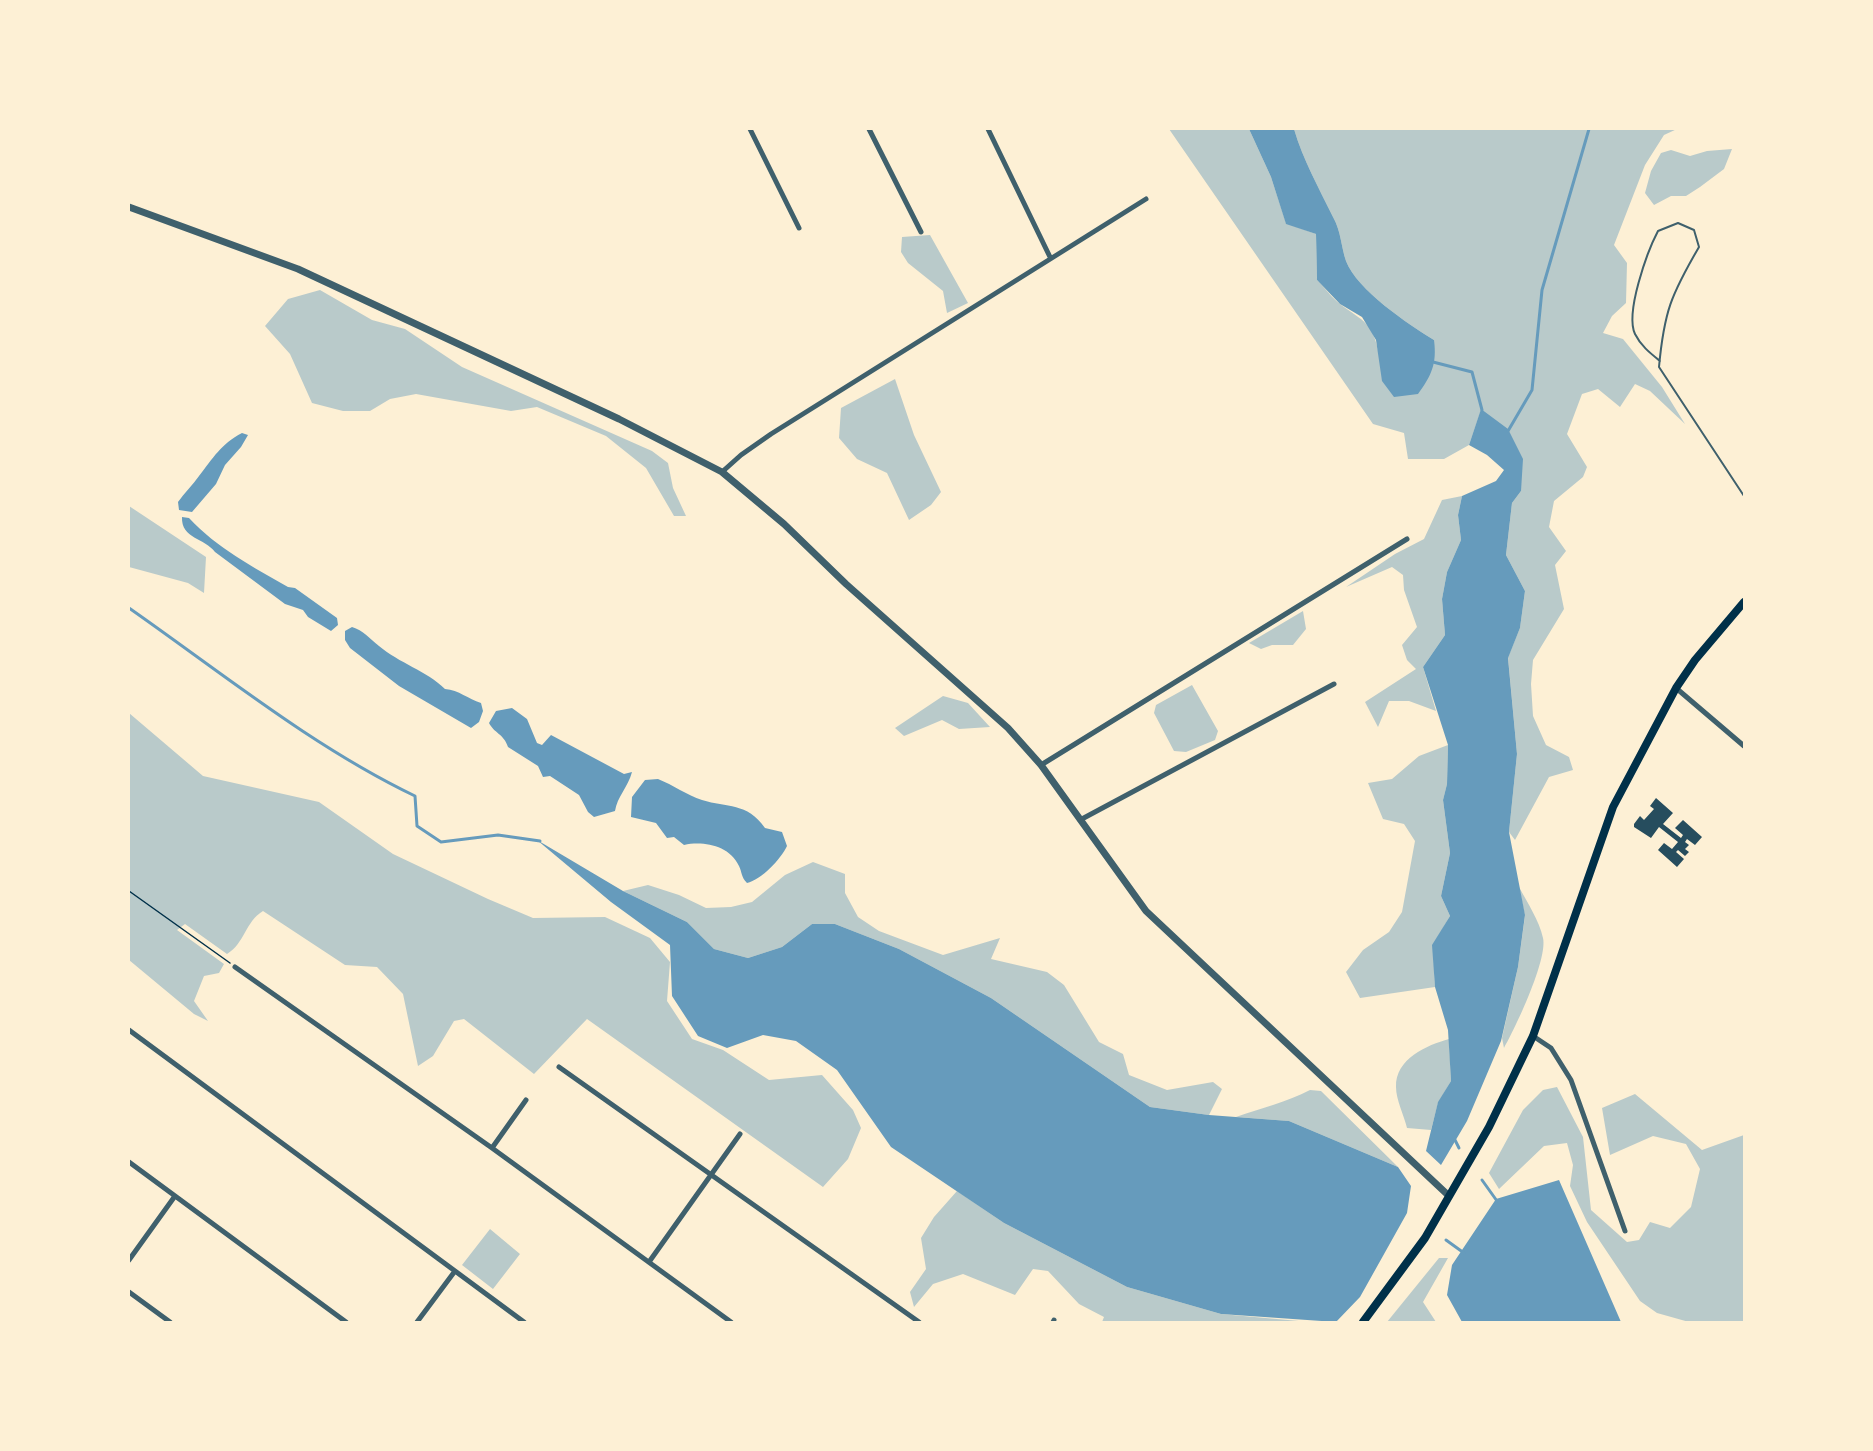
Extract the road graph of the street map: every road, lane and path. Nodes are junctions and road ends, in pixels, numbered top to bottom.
1 (750, 129) edge
2 (869, 129) edge
3 (988, 129) edge
4 (1146, 199) dead end
5 (129, 207) edge
6 (799, 228) dead end
7 (921, 232) dead end
8 (1050, 257) junction
9 (1660, 361) junction
10 (722, 472) junction
11 (1744, 496) edge
12 (1407, 539) dead end
13 (1744, 602) edge
14 (1334, 684) dead end
15 (1677, 688) junction
16 (1744, 746) edge
17 (1041, 765) junction
18 (1080, 820) junction
19 (129, 891) edge
20 (235, 967) joint
21 (129, 1030) edge
22 (1533, 1036) junction
23 (560, 1067) dead end
24 (526, 1100) dead end
25 (740, 1134) dead end
26 (492, 1148) junction
27 (129, 1162) edge
28 (710, 1174) junction
29 (175, 1196) junction
30 (1449, 1196) junction
31 (1625, 1231) dead end
32 (129, 1260) edge
33 (649, 1262) junction
34 (455, 1271) junction
35 (129, 1292) edge
36 (170, 1322) edge
37 (346, 1322) edge
38 (417, 1322) edge
39 (524, 1322) edge
40 (731, 1322) edge
41 (919, 1322) edge
42 (1363, 1322) edge

1 - 6 street
2 - 7 street
3 - 8 street
4 - 8 street
5 - 10 street
8 - 10 street
9 - 9 lane
9 - 11 lane
10 - 17 street
12 - 17 street
13 - 15 main road
14 - 18 street
15 - 16 street
15 - 22 main road
17 - 18 street
18 - 30 street
19 - 20 path
20 - 26 street
21 - 34 street
22 - 30 main road
22 - 31 street
23 - 28 street
24 - 26 street
25 - 28 street
26 - 33 street
27 - 29 street
28 - 33 street
28 - 41 street
29 - 32 street
29 - 37 street
30 - 42 main road
33 - 40 street
34 - 38 street
34 - 39 street
35 - 36 street

